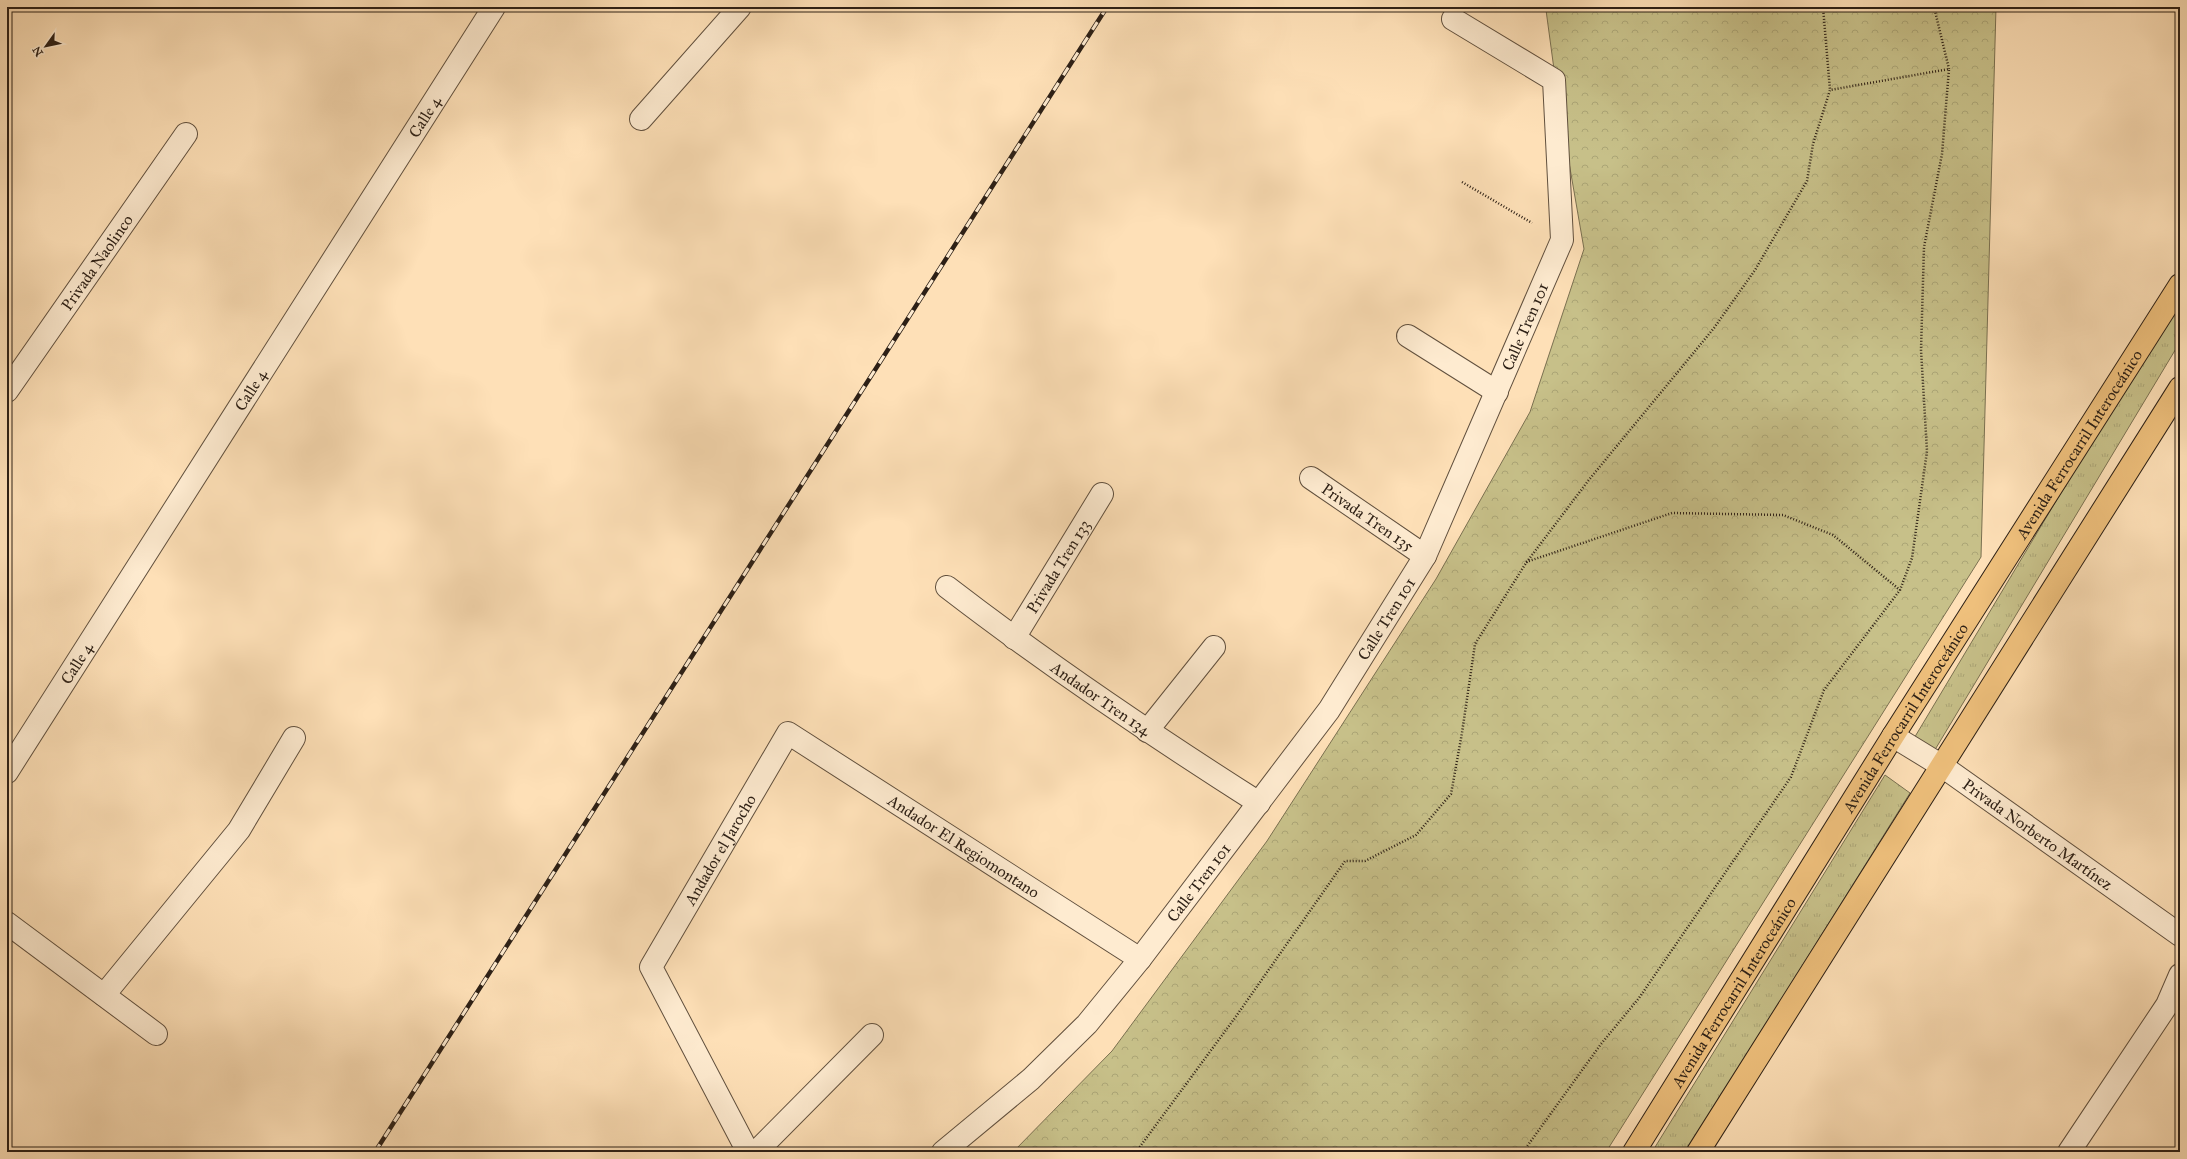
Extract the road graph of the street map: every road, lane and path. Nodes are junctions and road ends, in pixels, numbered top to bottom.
1 (494, 7) edge
2 (740, 7) edge
3 (1823, 7) edge
4 (1934, 7) edge
5 (1453, 19) dead end
6 (1949, 69) junction
7 (1830, 90) junction
8 (641, 119) dead end
9 (186, 134) dead end
10 (1462, 182) dead end
11 (1562, 240) junction
12 (2180, 285) edge
13 (1408, 336) dead end
14 (2180, 388) edge
15 (7, 391) edge
16 (1497, 392) junction
17 (1311, 478) dead end
18 (1102, 494) dead end
19 (1425, 556) junction
20 (1526, 563) junction
21 (947, 587) dead end
22 (1900, 590) junction
23 (1014, 638) junction
24 (1214, 647) dead end
25 (1147, 731) junction
26 (788, 733) joint
27 (1893, 736) junction
28 (294, 738) dead end
29 (1942, 766) junction
30 (7, 772) edge
31 (1259, 803) junction
32 (7, 923) edge
33 (2180, 935) edge
34 (1140, 959) junction
35 (2180, 975) edge
36 (104, 995) junction
37 (2174, 1000) edge
38 (156, 1034) dead end
39 (872, 1035) dead end
40 (748, 1152) edge
41 (756, 1152) edge
42 (943, 1152) edge
43 (1136, 1152) edge
44 (1522, 1152) edge
45 (1634, 1152) edge
46 (1698, 1152) edge
47 (2070, 1152) edge

1 - 30 street, Calle 4
2 - 8 street
3 - 7 path
4 - 6 path
5 - 11 street, Calle Tren 101
6 - 7 path
6 - 22 path
7 - 20 path
9 - 15 street, Privada Naolinco
10 - 11 path
11 - 16 street, Calle Tren 101
12 - 27 main road, Avenida Ferrocarril Interoceánico
13 - 16 street
14 - 29 main road
16 - 19 street, Calle Tren 101
17 - 19 street, Privada Tren 135
18 - 23 street, Privada Tren 133
19 - 31 street, Calle Tren 101
20 - 22 path
20 - 43 path
21 - 23 street, Andador Tren 134
22 - 44 path
23 - 25 street, Andador Tren 134
24 - 25 street
25 - 31 street, Andador Tren 134
26 - 34 street, Andador El Regiomontano
26 - 40 street, Andador el Jarocho
27 - 29 street, Privada Norberto Martínez
27 - 45 main road, Avenida Ferrocarril Interoceánico
28 - 36 street
29 - 33 street, Privada Norberto Martínez
29 - 46 main road
31 - 34 street, Calle Tren 101
32 - 36 street
34 - 42 street, Calle Tren 101
35 - 37 street
36 - 38 street
37 - 47 street
39 - 41 street

